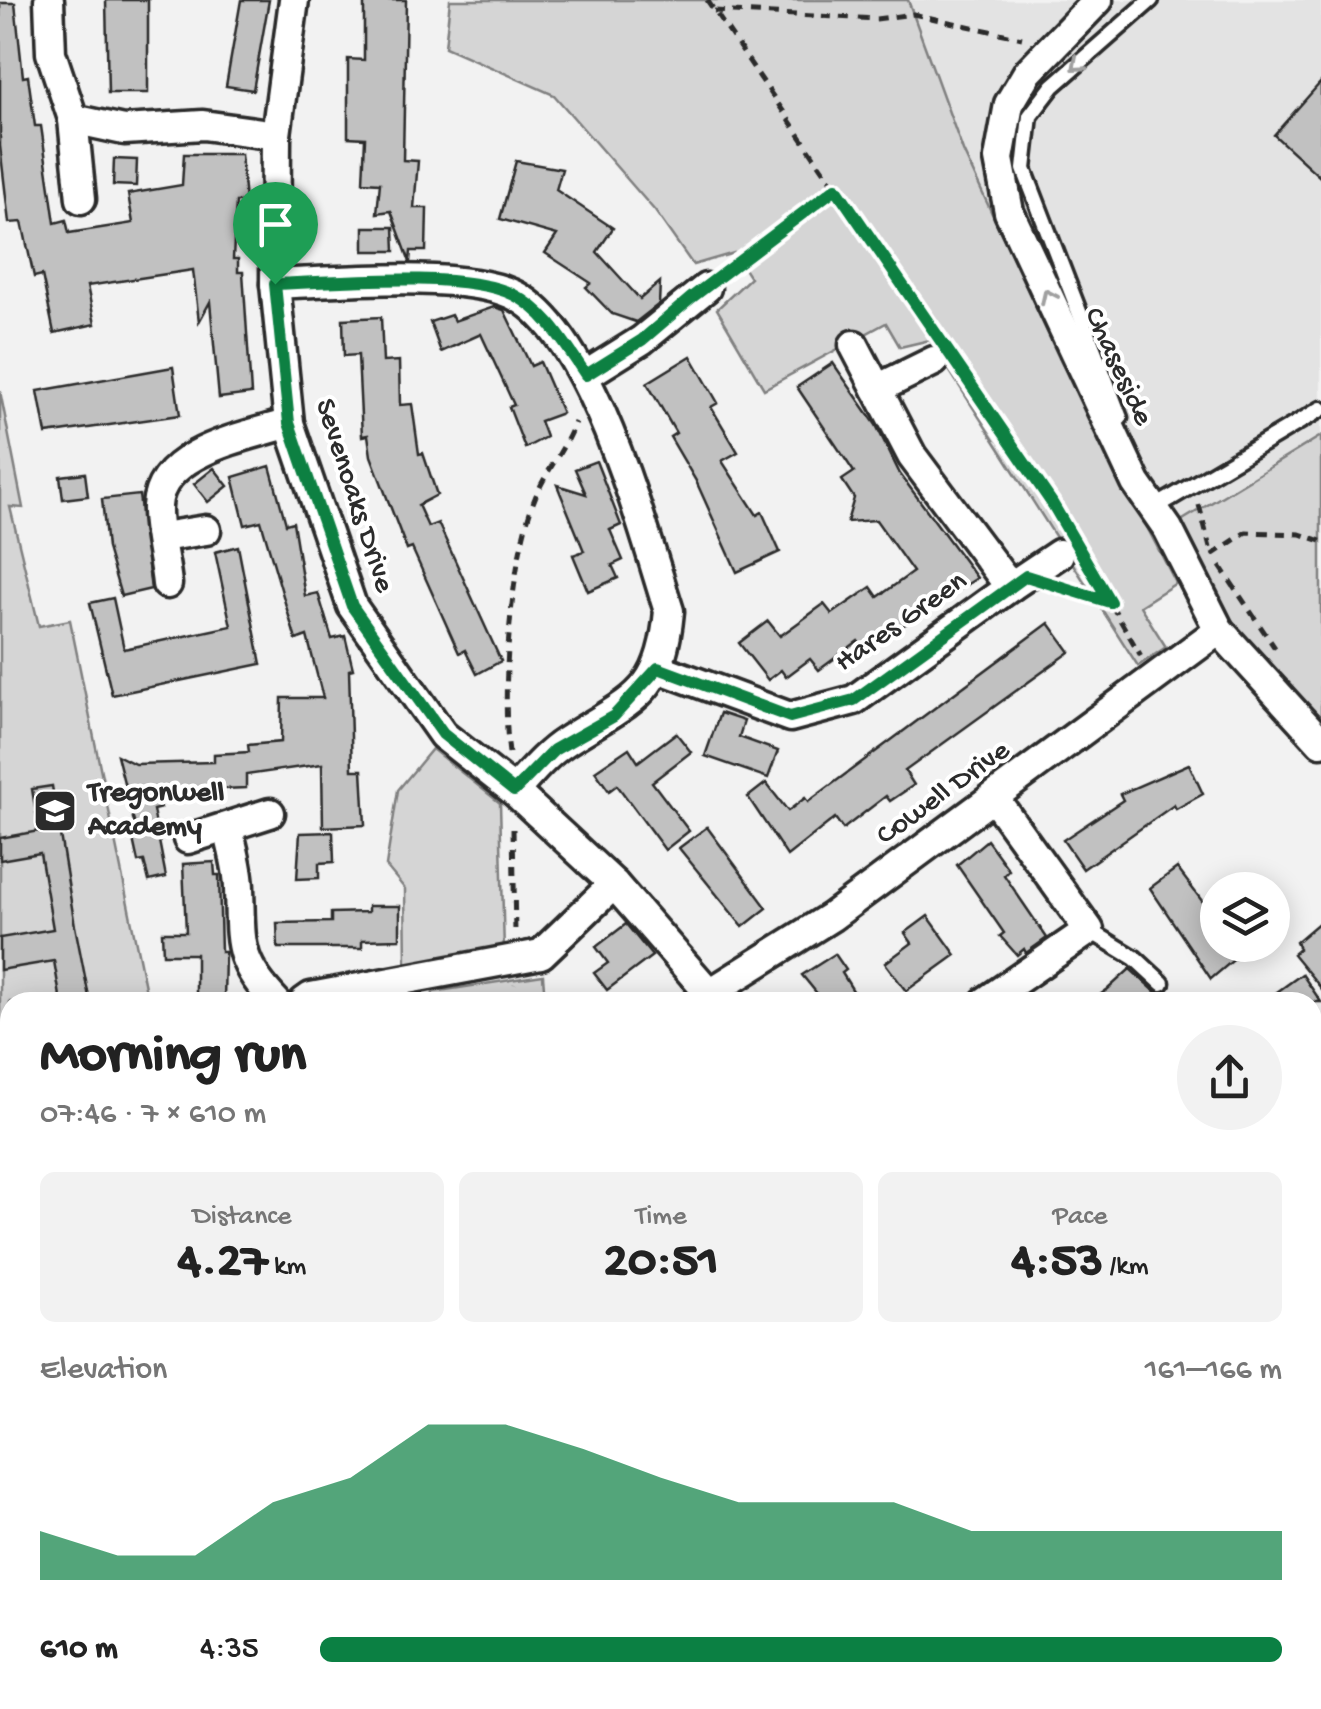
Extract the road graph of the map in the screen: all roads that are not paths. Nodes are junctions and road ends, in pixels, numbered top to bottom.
1 (49, 0) edge
2 (294, 0) edge
3 (1098, 0) edge
4 (1151, 0) edge
5 (73, 118) junction
6 (276, 135) junction
7 (81, 198) dead end
8 (275, 284) junction
9 (706, 288) road end
10 (854, 345) dead end
11 (941, 351) road end
12 (586, 375) junction
13 (877, 389) junction
14 (1321, 409) edge
15 (289, 423) junction
16 (1154, 508) junction
17 (206, 530) dead end
18 (162, 538) junction
19 (1059, 554) dead end
20 (1018, 581) junction
21 (167, 584) dead end
22 (1219, 630) junction
23 (658, 668) junction
24 (1321, 742) edge
25 (514, 791) junction
26 (994, 798) junction
27 (270, 813) dead end
28 (228, 828) junction
29 (188, 839) dead end
30 (614, 884) junction
31 (1089, 930) junction
32 (1162, 983) dead end
33 (266, 992) edge
34 (338, 992) edge
35 (708, 992) edge
36 (722, 992) edge
37 (999, 992) edge

1 - 5 street
2 - 6 street, Sevenoaks Drive
16 -> 3 street, Chaseside
4 -> 16 lane
5 - 6 street
5 - 7 street
6 - 8 street, Sevenoaks Drive
8 - 12 street
8 - 15 street, Sevenoaks Drive
9 - 12 street
10 - 13 street, Hares Green
11 - 13 street
12 - 23 street
13 - 20 street, Hares Green
14 - 16 lane
15 - 18 street
15 - 25 street, Sevenoaks Drive
16 - 22 street, Chaseside
17 - 18 street
18 - 21 street
19 - 20 street, Hares Green
20 - 23 street, Hares Green
22 - 24 street, Chaseside
22 - 26 street, Cowell Drive
23 - 25 street
25 - 30 street, Sevenoaks Drive
26 - 31 street
26 - 36 street, Cowell Drive
27 - 28 street
28 - 29 street
28 - 33 street
30 - 34 street
30 - 35 street, Sevenoaks Drive
31 - 32 lane
31 - 37 street

